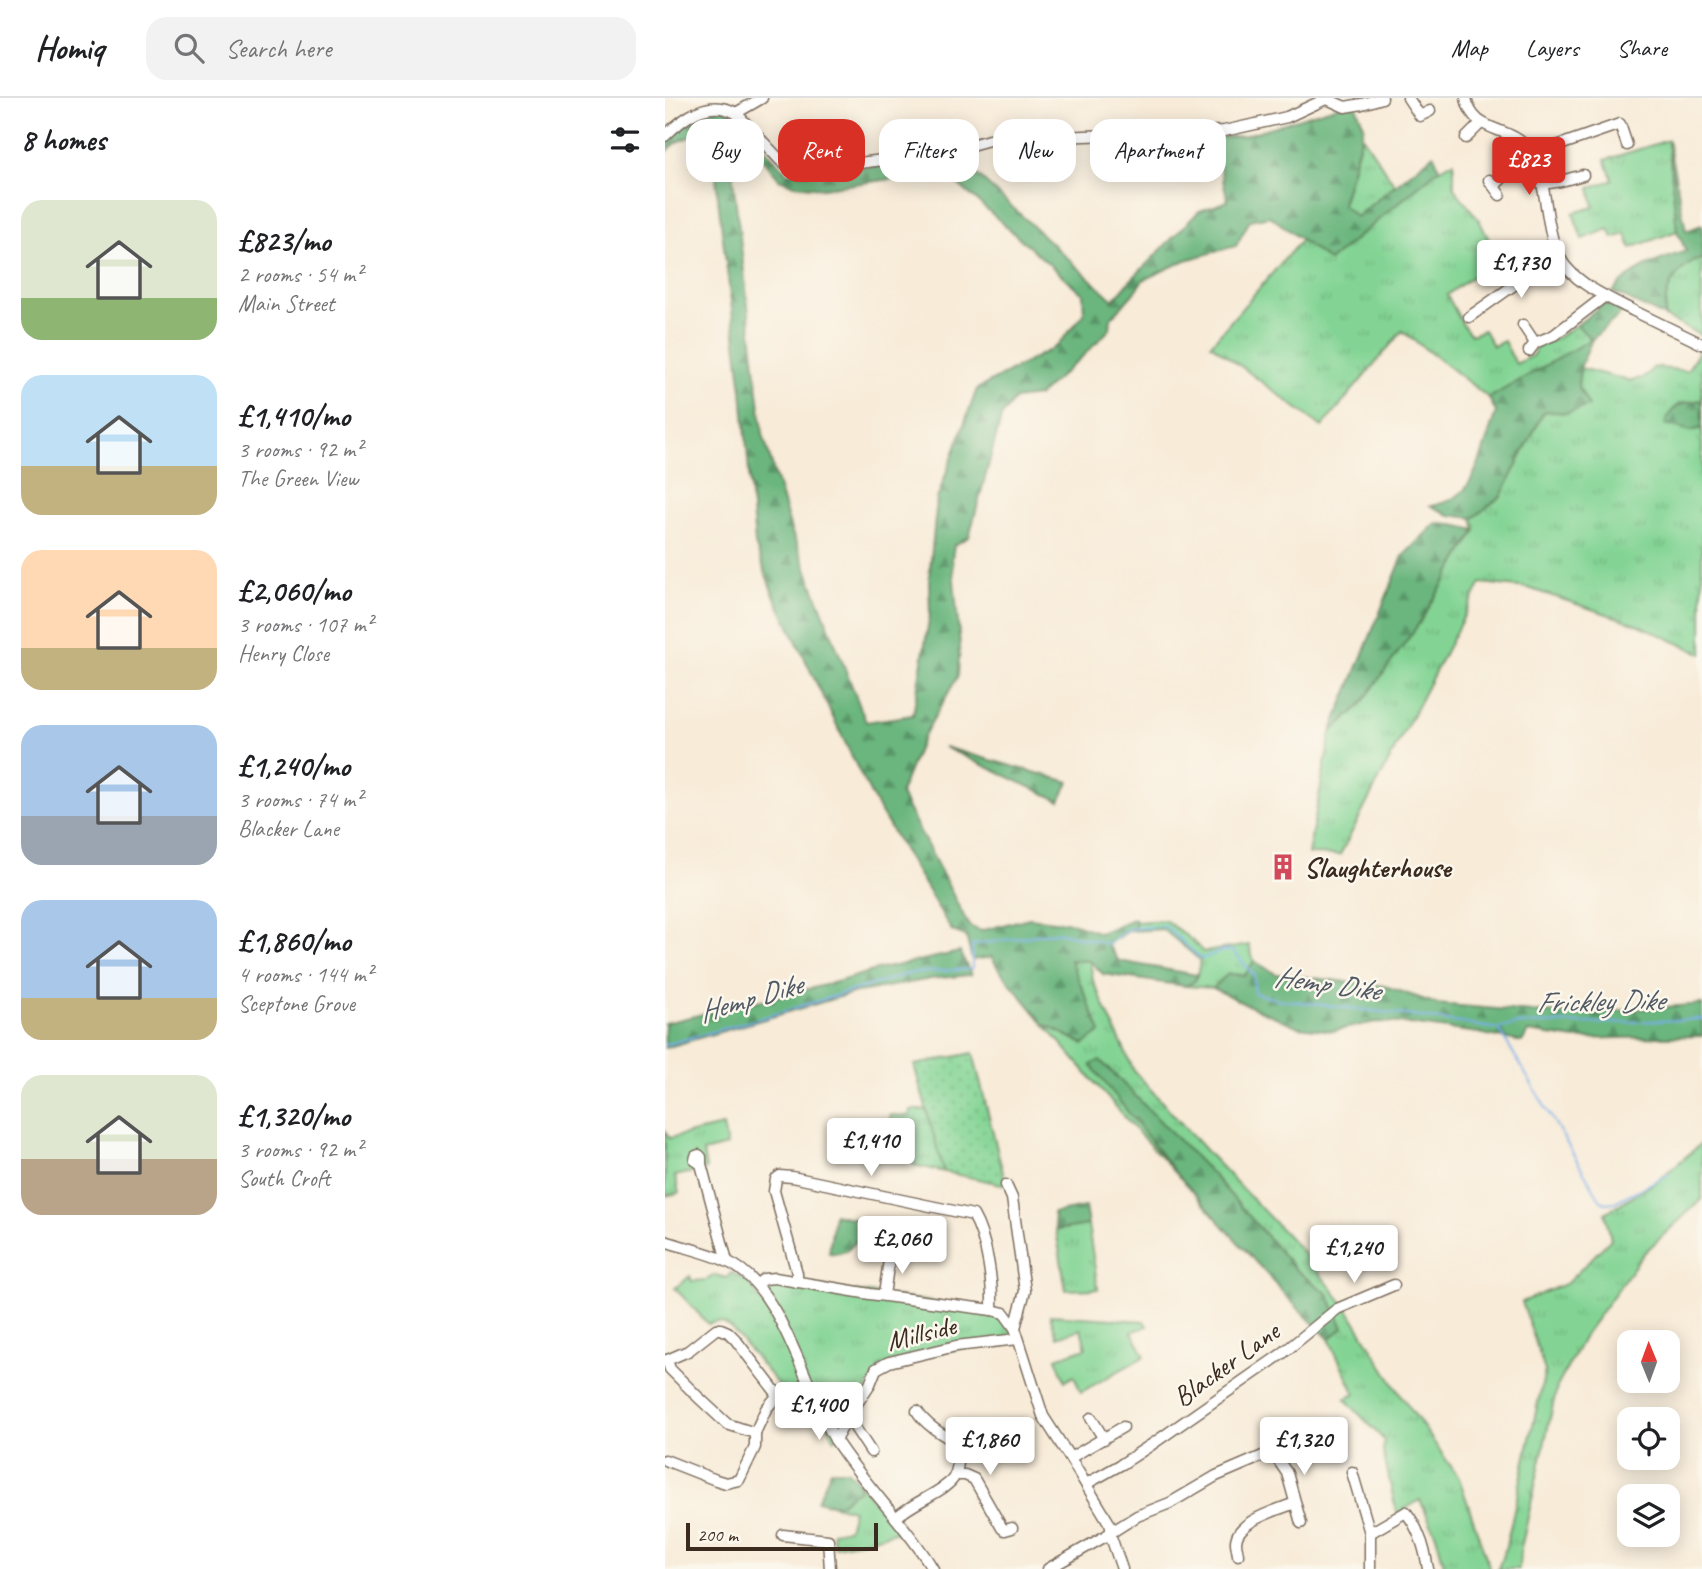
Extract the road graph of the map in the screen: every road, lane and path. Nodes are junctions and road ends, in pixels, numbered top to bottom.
1 (762, 98) edge
2 (1328, 98) edge
3 (1382, 98) edge
4 (1408, 98) edge
5 (1466, 98) edge
6 (1430, 111) dead end
7 (736, 113) junction
8 (1481, 123) junction
9 (665, 136) edge
10 (1466, 138) dead end
11 (1627, 145) dead end
12 (1530, 152) junction
13 (1583, 175) dead end
14 (1542, 184) junction
15 (1494, 187) dead end
16 (1563, 263) junction
17 (1605, 296) junction
18 (1469, 317) dead end
19 (1523, 325) dead end
20 (1702, 344) edge
21 (703, 1169) dead end
22 (1006, 1185) dead end
23 (665, 1241) edge
24 (890, 1253) dead end
25 (727, 1261) junction
26 (797, 1282) junction
27 (757, 1284) junction
28 (1394, 1285) dead end
29 (884, 1296) junction
30 (992, 1310) junction
31 (1016, 1328) junction
32 (1018, 1339) junction
33 (666, 1360) edge
34 (812, 1394) junction
35 (778, 1395) junction
36 (917, 1411) dead end
37 (848, 1417) junction
38 (1091, 1418) dead end
39 (1123, 1427) dead end
40 (1299, 1432) dead end
41 (755, 1433) junction
42 (1104, 1439) junction
43 (835, 1440) junction
44 (1271, 1450) junction
45 (871, 1452) dead end
46 (1070, 1458) junction
47 (665, 1460) edge
48 (1352, 1472) dead end
49 (956, 1475) junction
50 (1086, 1484) junction
51 (1295, 1503) junction
52 (896, 1518) junction
53 (1301, 1522) dead end
54 (1012, 1528) dead end
55 (1112, 1531) junction
56 (1370, 1533) junction
57 (791, 1534) dead end
58 (1238, 1555) dead end
59 (931, 1568) edge
60 (830, 1569) edge
61 (1048, 1569) edge
62 (1122, 1569) edge
63 (1370, 1569) edge
64 (1428, 1569) edge

1 - 7 street
2 - 3 street
2 - 7 street
4 - 6 street
5 - 8 street
7 - 9 street
8 - 10 street
8 - 12 street
11 - 12 street
12 - 14 street
12 - 15 street
13 - 14 street
14 - 16 street
16 - 17 street
16 - 18 street
17 - 19 street
17 - 20 street
21 - 25 street
22 - 31 street
23 - 25 street
24 - 29 street
25 - 27 street
26 - 27 street
26 - 29 street
26 - 30 street
27 - 34 street
28 - 50 street, Blacker Lane
29 - 30 street
30 - 31 street
31 - 32 street
32 - 37 street, Millside
32 - 46 street
33 - 35 street
33 - 41 street
34 - 35 street
34 - 43 street
35 - 41 street
36 - 49 street
37 - 43 street, Millside
37 - 45 street
38 - 42 street
39 - 42 street
40 - 44 street
41 - 47 street
42 - 46 street
43 - 52 street
44 - 51 street
44 - 55 street
46 - 50 street
48 - 56 street
49 - 52 street
49 - 54 street
50 - 55 street
51 - 53 street
51 - 58 street
52 - 59 street
55 - 61 street
55 - 62 street
56 - 63 street
56 - 64 street
57 - 60 street

